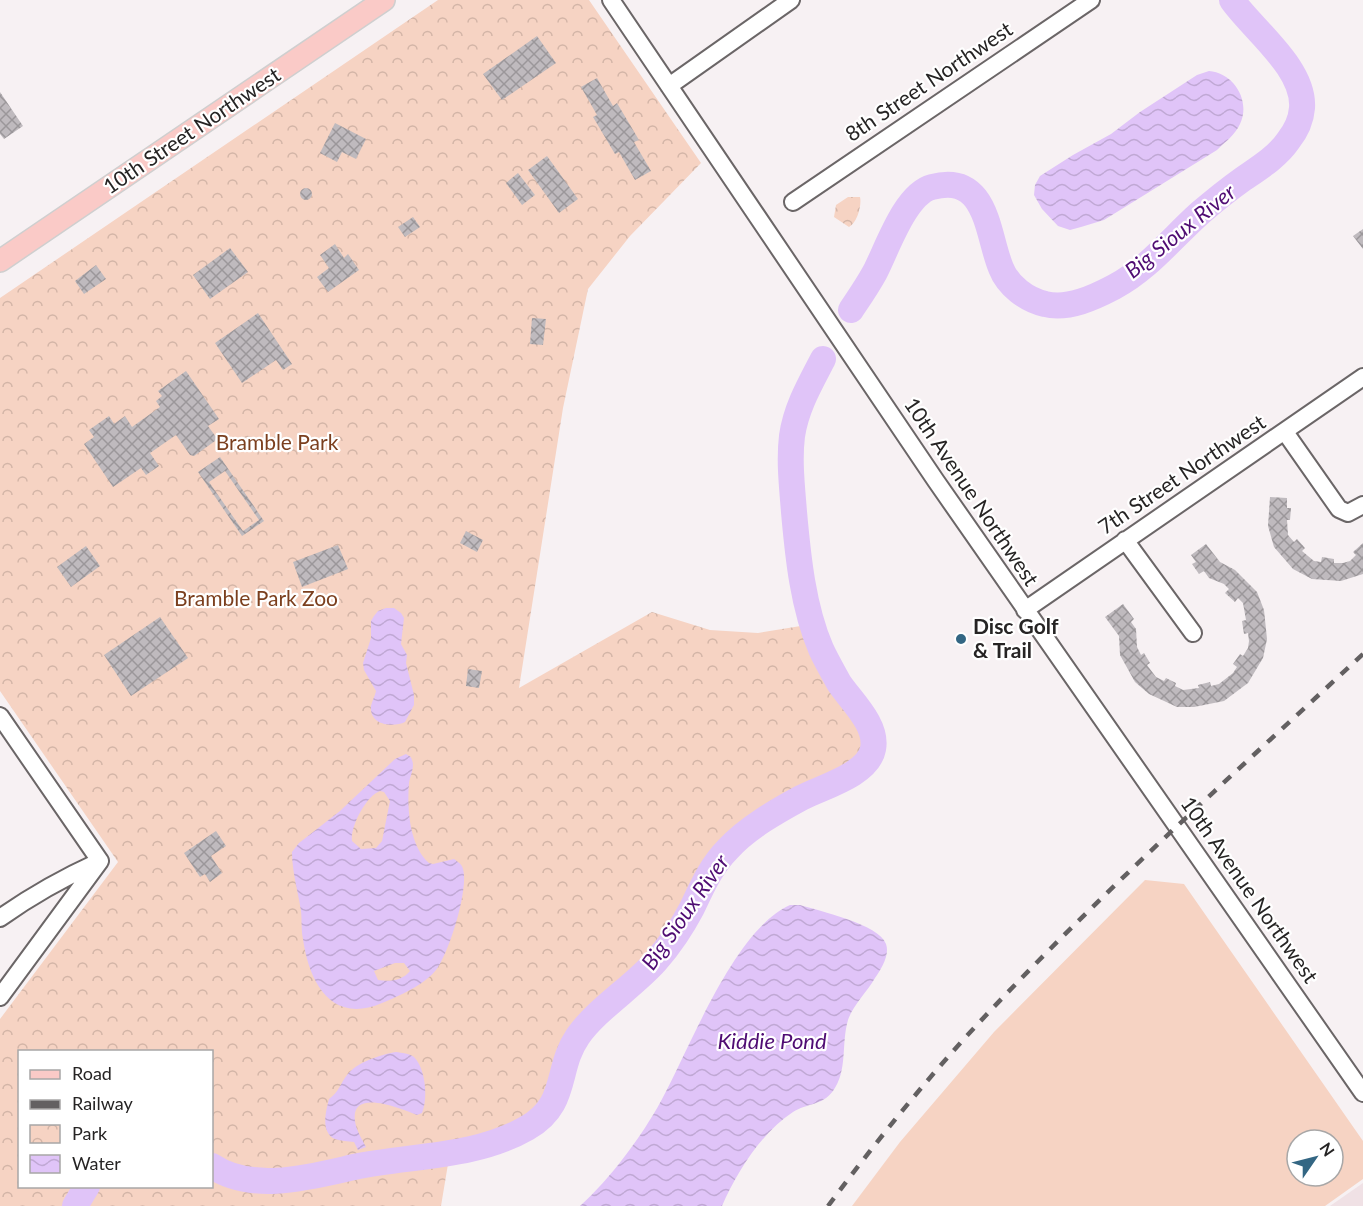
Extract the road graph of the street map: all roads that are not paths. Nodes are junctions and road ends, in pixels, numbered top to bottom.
1 (384, 0) edge
2 (611, 0) edge
3 (791, 0) edge
4 (1091, 0) edge
5 (669, 86) junction
6 (793, 202) dead end
7 (0, 261) edge
8 (1363, 377) edge
9 (1285, 432) junction
10 (1363, 505) edge
11 (1125, 540) junction
12 (1025, 610) junction
13 (1193, 633) dead end
14 (0, 716) edge
15 (99, 861) junction
16 (0, 918) edge
17 (0, 997) edge
18 (1363, 1093) edge

1 - 7 main road, 10th Street Northwest
2 - 5 street, 10th Avenue Northwest
3 - 5 street
4 - 6 street, 8th Street Northwest
5 - 12 street, 10th Avenue Northwest
8 - 9 street, 7th Street Northwest
9 - 10 street
9 - 11 street, 7th Street Northwest
11 - 12 street, 7th Street Northwest
11 - 13 street
12 - 18 street, 10th Avenue Northwest
14 - 15 street
15 - 16 street
15 - 17 street

